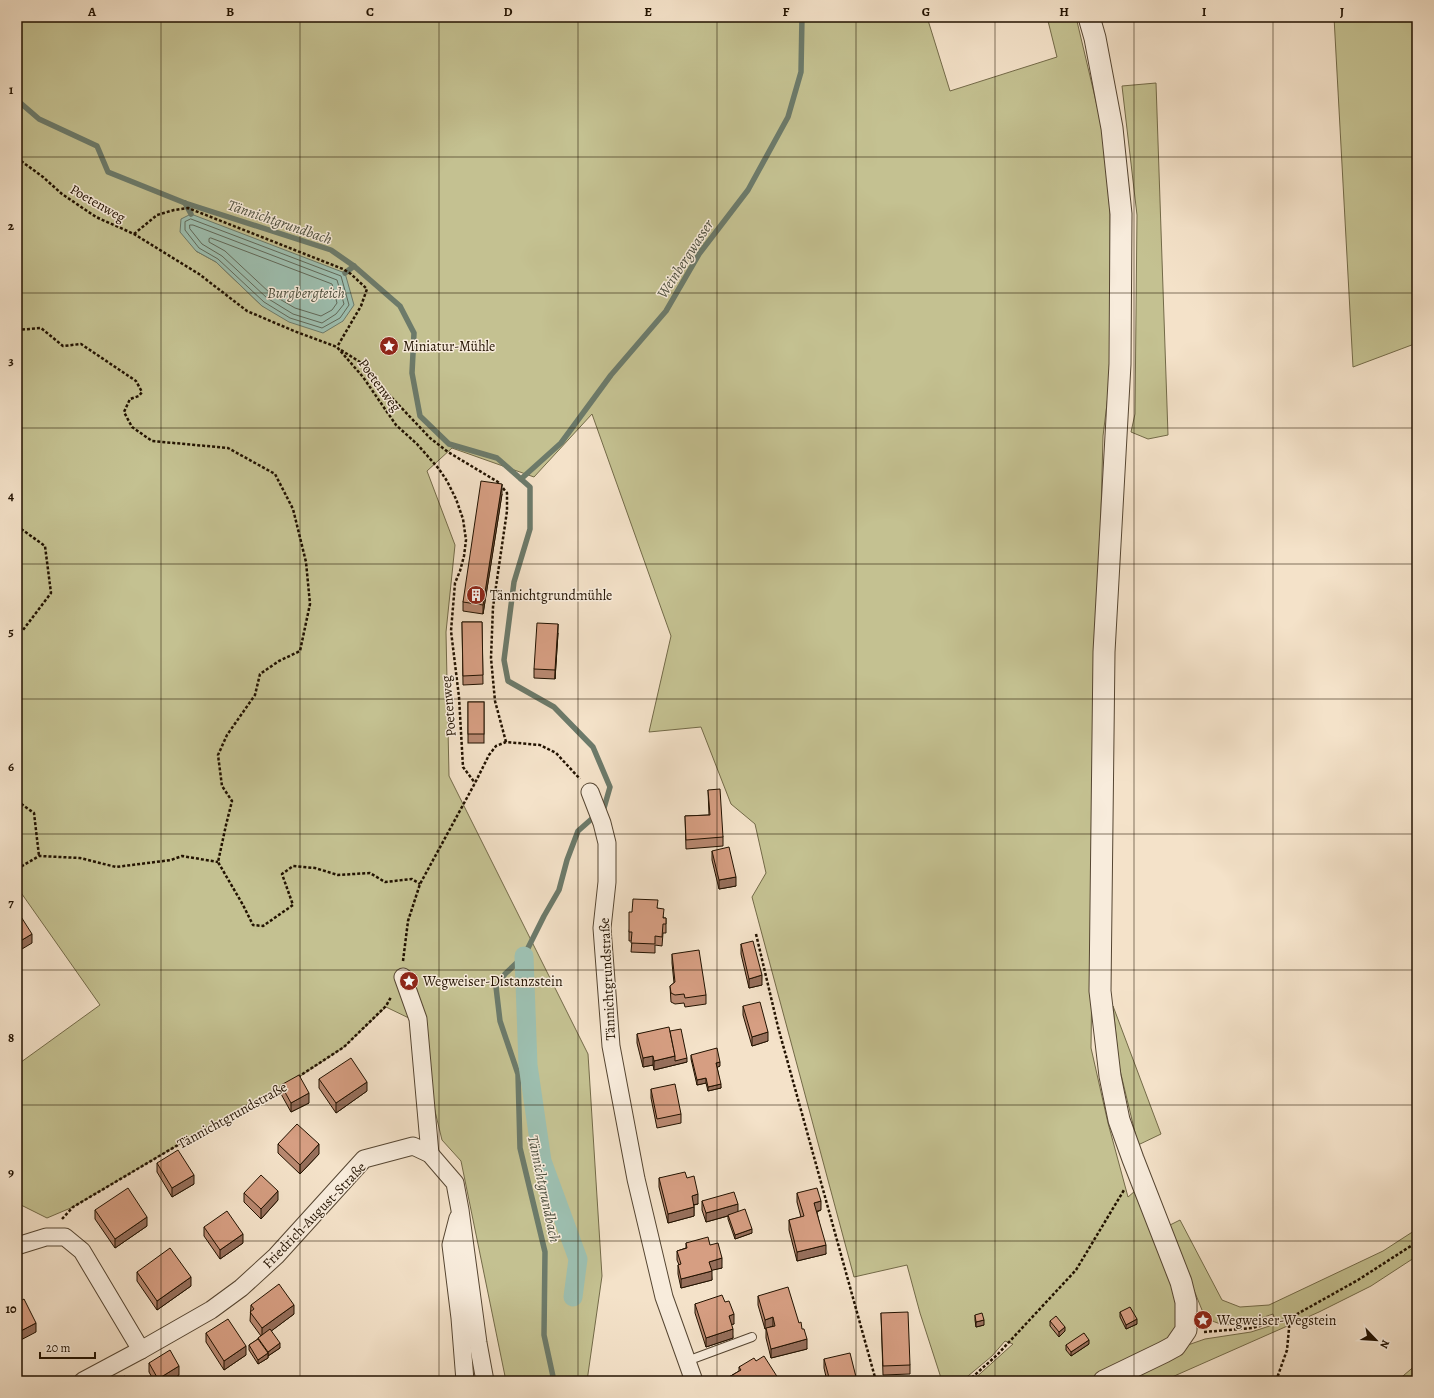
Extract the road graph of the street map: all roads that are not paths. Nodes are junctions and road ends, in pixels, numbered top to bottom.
1 (1089, 17) edge
2 (590, 792) road end
3 (403, 977) road end
4 (430, 1154) junction
5 (460, 1210) junction
6 (17, 1246) edge
7 (752, 1337) dead end
8 (141, 1350) junction
9 (687, 1361) junction
10 (83, 1381) edge
11 (465, 1381) edge
12 (485, 1381) edge
13 (694, 1381) edge
14 (1104, 1381) edge

1 - 14 street
2 - 9 street, Tännichtgrundstraße
3 - 4 street
4 - 5 street, Friedrich-August-Straße
4 - 8 street, Friedrich-August-Straße
5 - 11 street
5 - 12 street, Friedrich-August-Straße
6 - 8 street
7 - 9 lane
8 - 10 street, Friedrich-August-Straße
9 - 13 street, Tännichtgrundstraße

